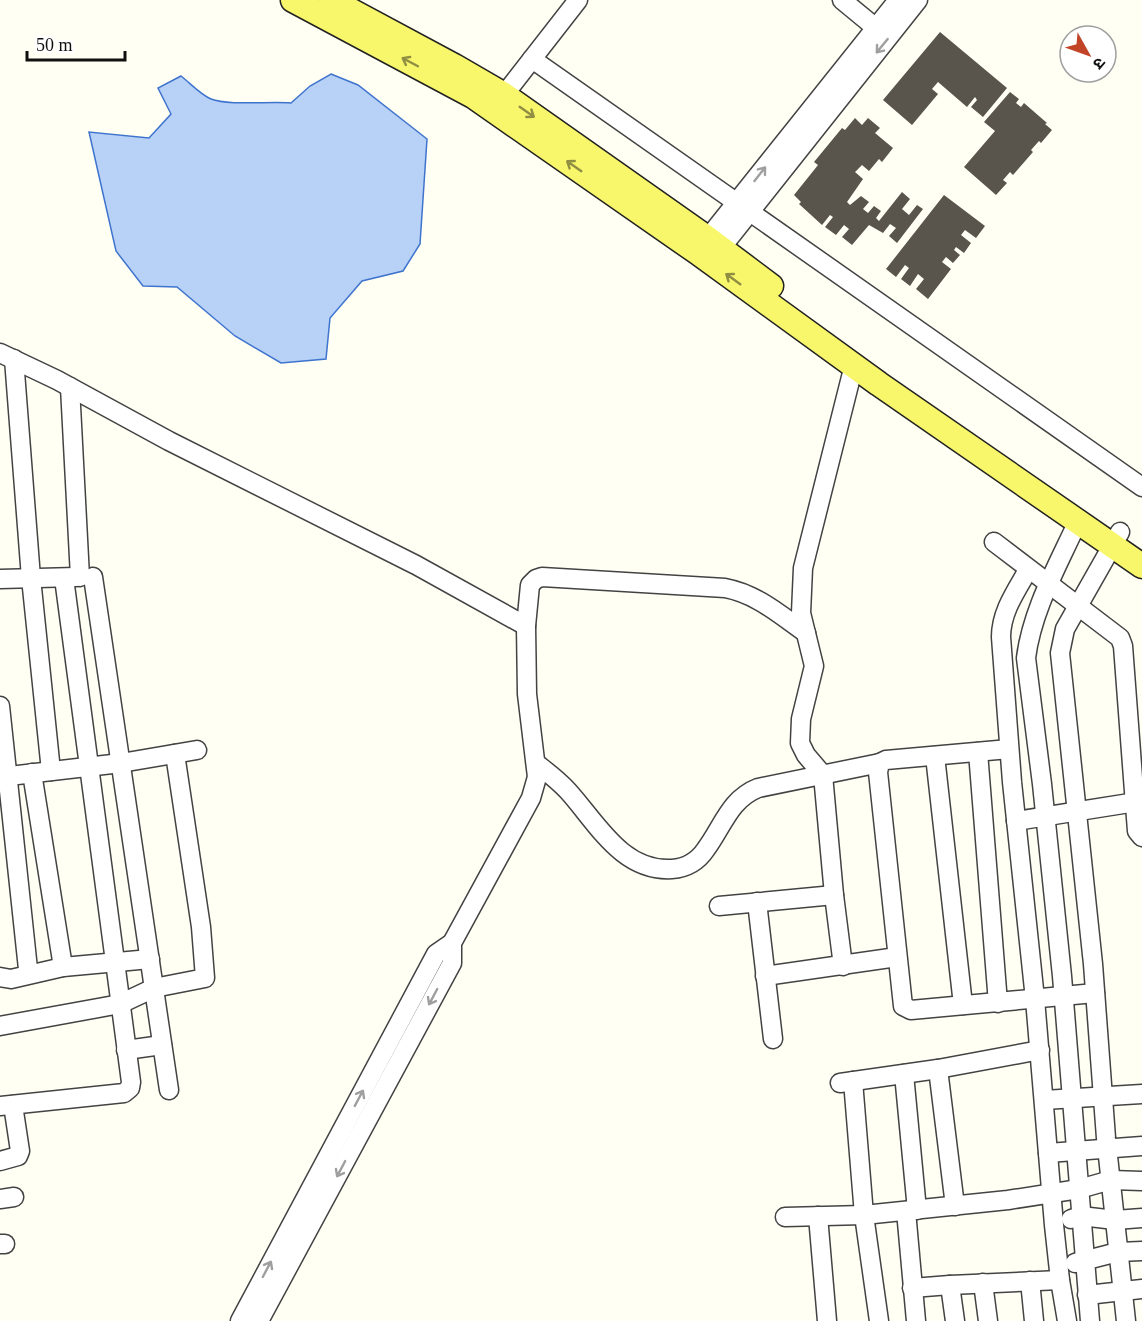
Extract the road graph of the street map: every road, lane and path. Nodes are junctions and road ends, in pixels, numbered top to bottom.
1 (293, 0) edge
2 (331, 0) edge
3 (578, 0) edge
4 (842, 0) edge
5 (898, 0) edge
6 (918, 0) edge
7 (876, 28) junction
8 (532, 59) junction
9 (504, 95) junction
10 (742, 208) junction
11 (709, 250) junction
12 (7, 356) edge
13 (854, 365) junction
14 (70, 387) junction
15 (1142, 488) edge
16 (1078, 521) junction
17 (1116, 538) junction
18 (994, 542) dead end
19 (1142, 547) edge
20 (1142, 566) edge
21 (1028, 570) junction
22 (86, 577) junction
23 (30, 578) junction
24 (0, 579) edge
25 (1049, 585) junction
26 (1078, 605) junction
27 (526, 626) junction
28 (806, 633) junction
29 (0, 706) edge
30 (1010, 749) junction
31 (196, 750) dead end
32 (978, 752) junction
33 (175, 754) junction
34 (935, 756) junction
35 (121, 763) junction
36 (879, 763) junction
37 (537, 764) junction
38 (88, 766) junction
39 (51, 771) junction
40 (32, 773) junction
41 (823, 775) junction
42 (3, 776) edge
43 (1136, 802) junction
44 (1078, 813) junction
45 (1045, 817) junction
46 (1016, 821) junction
47 (1142, 837) edge
48 (834, 895) junction
49 (757, 902) junction
50 (719, 906) dead end
51 (452, 943) junction
52 (897, 957) junction
53 (150, 959) junction
54 (115, 964) junction
55 (843, 966) junction
56 (63, 967) junction
57 (28, 969) dead end
58 (765, 976) junction
59 (0, 977) edge
60 (154, 988) junction
61 (1095, 993) junction
62 (1064, 996) junction
63 (1035, 999) junction
64 (998, 1003) junction
65 (120, 1004) junction
66 (963, 1005) junction
67 (0, 1026) edge
68 (773, 1039) dead end
69 (162, 1045) junction
70 (126, 1050) junction
71 (1040, 1050) junction
72 (938, 1069) junction
73 (904, 1074) junction
74 (169, 1090) dead end
75 (1142, 1094) edge
76 (1103, 1097) junction
77 (1044, 1100) junction
78 (1072, 1100) junction
79 (7, 1105) edge
80 (1142, 1146) edge
81 (1107, 1148) junction
82 (1076, 1150) junction
83 (1048, 1153) junction
84 (0, 1161) edge
85 (1111, 1180) junction
86 (1142, 1181) edge
87 (1079, 1189) junction
88 (1052, 1192) junction
89 (955, 1206) junction
90 (911, 1210) junction
91 (864, 1215) junction
92 (818, 1216) junction
93 (1080, 1216) junction
94 (785, 1217) dead end
95 (1142, 1218) edge
96 (1115, 1220) junction
97 (1054, 1223) junction
98 (1142, 1251) edge
99 (1118, 1252) junction
100 (1084, 1260) junction
101 (1059, 1275) junction
102 (1030, 1281) junction
103 (983, 1283) junction
104 (950, 1285) junction
105 (912, 1288) junction
106 (1142, 1289) edge
107 (1123, 1293) junction
108 (1087, 1295) junction
109 (240, 1321) edge
110 (259, 1321) edge
111 (827, 1321) edge
112 (879, 1321) edge
113 (916, 1321) edge
114 (955, 1321) edge
115 (988, 1321) edge
116 (1034, 1321) edge
117 (1067, 1321) edge
118 (1090, 1321) edge
119 (1126, 1321) edge

11 -> 1 main road
2 - 9 main road
3 - 8 street
4 - 7 street
5 - 7 street
6 -> 10 street
10 -> 7 street
8 - 9 street
8 - 10 street
9 -> 11 main road
10 - 11 street
10 - 15 street
13 -> 11 main road
11 - 17 main road
12 - 14 street
12 - 23 street
13 - 16 main road
13 - 28 street
14 - 22 street
14 - 27 street
16 - 17 main road
16 - 25 street
17 - 19 main road
17 - 20 main road
17 - 26 street
18 - 21 street
21 - 25 street
21 - 30 street
22 - 23 street
22 - 35 street
22 - 38 street
23 - 24 street
23 - 39 street
25 - 26 street
25 - 45 street
26 - 43 street
26 - 44 street
27 - 28 street
27 - 37 street
28 - 41 street
29 - 42 street
30 - 32 street
30 - 46 street
31 - 33 street
32 - 34 street
32 - 64 street
33 - 35 street
33 - 60 street
34 - 36 street
34 - 66 street
35 - 38 street
35 - 53 street
36 - 41 street
36 - 52 street
37 - 41 street
37 - 51 street
38 - 39 street
38 - 54 street
39 - 40 street
40 - 42 street
40 - 56 street
41 - 48 street
42 - 57 street
43 - 44 street
43 - 47 street
44 - 45 street
44 - 61 street
45 - 46 street
45 - 62 street
46 - 63 street
48 - 49 street
48 - 55 street
49 - 50 street
49 - 58 street
109 -> 51 street
51 -> 110 street
52 - 55 street
52 - 66 street
53 - 54 street
53 - 60 street
54 - 56 street
54 - 65 street
55 - 58 street
56 - 59 street
58 - 68 street
60 - 65 street
60 - 69 street
61 - 62 street
61 - 76 street
62 - 63 street
62 - 78 street
63 - 64 street
63 - 71 street
64 - 66 street
65 - 67 street
65 - 70 street
69 - 70 street
69 - 74 street
70 - 79 street
71 - 72 street
71 - 77 street
72 - 73 street
72 - 89 street
73 - 90 street
73 - 91 street
75 - 76 street
76 - 78 street
76 - 81 street
77 - 78 street
77 - 83 street
78 - 82 street
79 - 84 street
80 - 81 street
81 - 82 street
81 - 85 street
82 - 83 street
82 - 87 street
83 - 88 street
85 - 86 street
85 - 87 street
85 - 96 street
87 - 88 street
87 - 93 street
88 - 89 street
88 - 97 street
89 - 90 street
90 - 91 street
90 - 105 street
91 - 92 street
91 - 112 street
92 - 94 street
92 - 111 street
93 - 96 street
93 - 97 street
93 - 100 street
95 - 96 street
96 - 99 street
97 - 101 street
98 - 99 street
99 - 100 street
99 - 107 street
100 - 101 street
100 - 108 street
101 - 102 street
101 - 117 street
102 - 103 street
102 - 116 street
103 - 104 street
103 - 115 street
104 - 105 street
104 - 114 street
105 - 113 street
106 - 107 street
107 - 108 street
107 - 119 street
108 - 118 street

